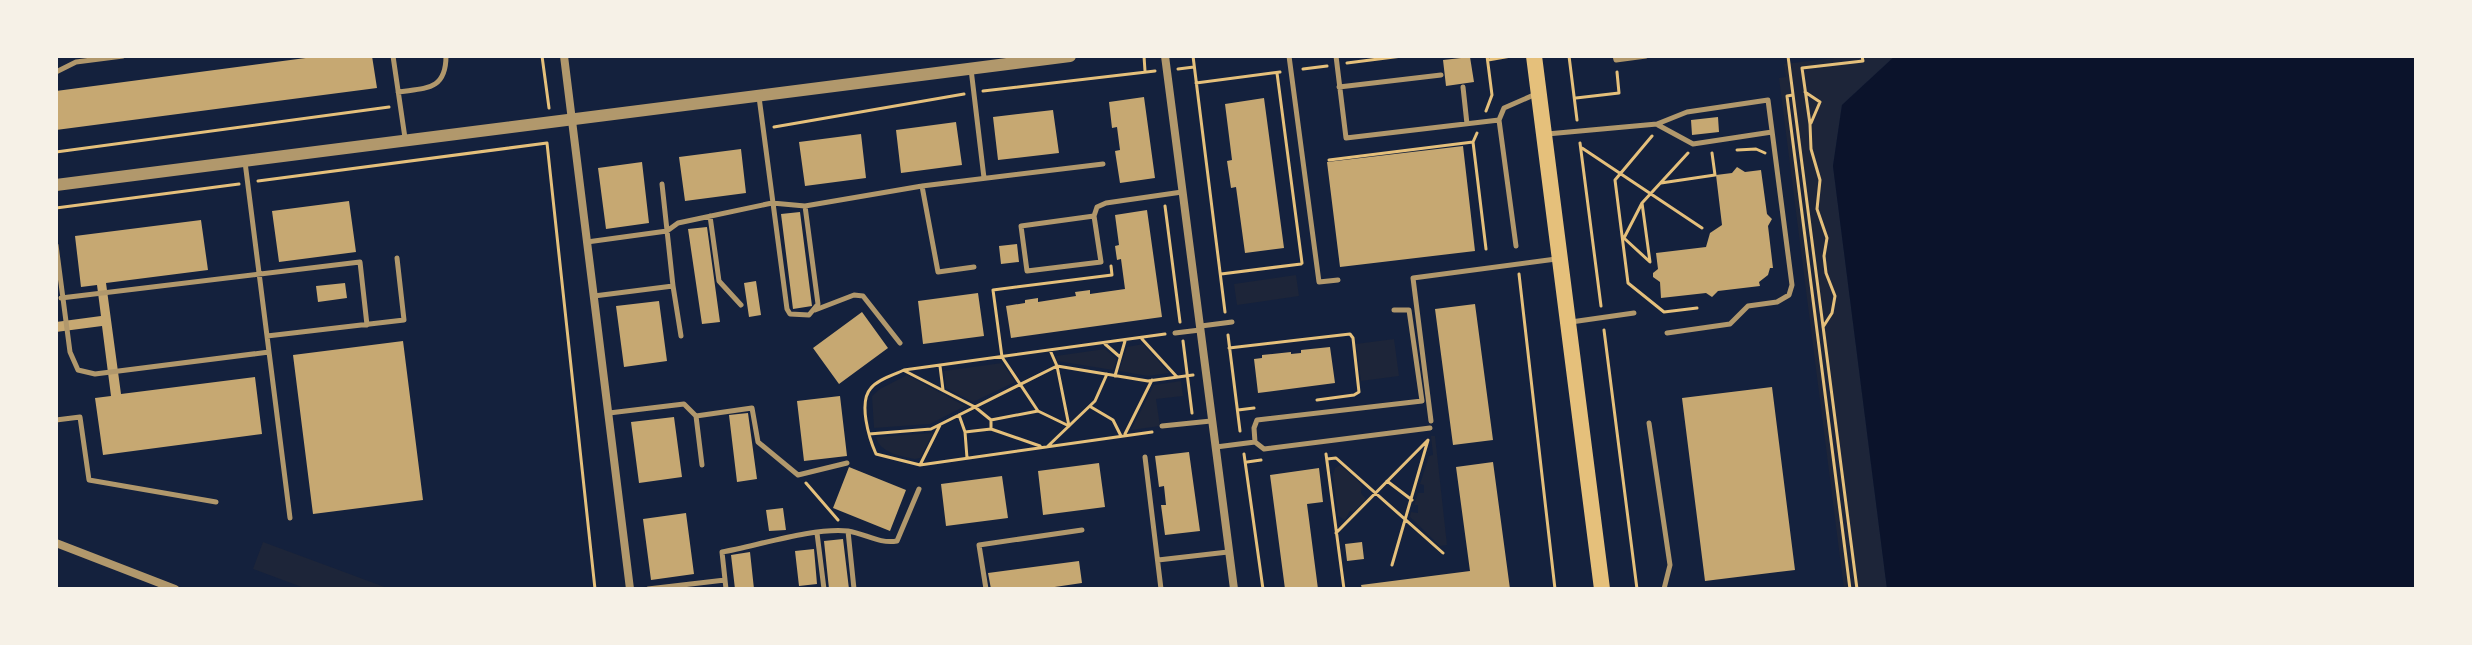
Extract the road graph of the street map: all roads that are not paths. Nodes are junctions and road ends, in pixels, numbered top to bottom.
1 (123, 56) edge
2 (393, 56) edge
3 (446, 56) edge
4 (564, 56) edge
5 (1070, 56) edge
6 (1165, 56) edge
7 (1289, 56) edge
8 (1336, 56) edge
9 (1534, 56) edge
10 (1646, 56) edge
11 (1615, 58) edge
12 (76, 59) edge
13 (971, 69) junction
14 (56, 72) edge
15 (1441, 75) dead end
16 (1339, 87) junction
17 (1463, 87) dead end
18 (398, 92) junction
19 (1538, 93) junction
20 (759, 97) junction
21 (573, 120) junction
22 (1499, 120) junction
23 (1467, 124) junction
24 (1657, 124) junction
25 (1772, 132) junction
26 (1544, 134) junction
27 (405, 139) junction
28 (245, 160) junction
29 (1103, 164) dead end
30 (984, 178) junction
31 (662, 184) dead end
32 (56, 185) edge
33 (922, 186) junction
34 (1182, 192) junction
35 (772, 203) junction
36 (805, 206) junction
37 (710, 216) junction
38 (1094, 216) junction
39 (667, 231) junction
40 (587, 242) junction
41 (56, 245) edge
42 (1516, 246) dead end
43 (397, 258) dead end
44 (1561, 259) junction
45 (974, 267) dead end
46 (259, 273) junction
47 (1338, 280) dead end
48 (673, 286) junction
49 (594, 296) junction
50 (61, 298) junction
51 (741, 305) dead end
52 (815, 310) junction
53 (1394, 310) dead end
54 (1634, 313) dead end
55 (1232, 322) dead end
56 (1568, 322) junction
57 (367, 325) junction
58 (1200, 328) junction
59 (1178, 332) road end
60 (1667, 333) dead end
61 (267, 336) junction
62 (681, 336) dead end
63 (900, 343) dead end
64 (269, 352) junction
65 (609, 413) junction
66 (696, 416) junction
67 (56, 420) edge
68 (1212, 420) junction
69 (1649, 423) dead end
70 (1162, 426) road end
71 (1255, 442) junction
72 (1216, 447) junction
73 (1145, 457) dead end
74 (847, 463) dead end
75 (702, 465) dead end
76 (919, 489) dead end
77 (216, 502) dead end
78 (290, 518) dead end
79 (1082, 530) dead end
80 (848, 531) junction
81 (817, 533) junction
82 (56, 543) edge
83 (1229, 552) junction
84 (1158, 560) junction
85 (725, 580) junction
86 (175, 589) edge
87 (630, 589) edge
88 (648, 589) edge
89 (726, 589) edge
90 (824, 589) edge
91 (854, 589) edge
92 (986, 589) edge
93 (1161, 589) edge
94 (1234, 589) edge
95 (1602, 589) edge
96 (1664, 589) edge

1 - 12 lane
2 - 18 lane
3 - 18 lane
4 - 21 street
5 - 13 street
6 - 34 street
7 - 47 lane
8 - 16 lane
9 - 19 main road
10 - 11 lane
12 - 14 lane
13 - 20 street
13 - 30 lane
15 - 16 lane
16 - 23 lane
17 - 23 lane
18 - 27 lane
19 - 22 lane
19 - 26 main road
20 - 21 street
20 - 35 lane
21 - 27 street
21 - 40 street
22 - 23 lane
22 - 42 lane
24 - 25 lane
24 - 25 lane
24 - 26 lane
25 - 60 lane
26 - 44 main road
27 - 28 street
28 - 32 street
28 - 46 lane
29 - 30 lane
30 - 33 lane
31 - 39 lane
33 - 36 lane
33 - 45 lane
34 - 38 lane
34 - 58 street
35 - 36 lane
35 - 37 lane
35 - 52 lane
36 - 52 lane
37 - 39 lane
37 - 51 lane
38 - 38 lane
39 - 40 lane
39 - 48 lane
40 - 49 street
41 - 50 lane
43 - 57 lane
44 - 56 main road
44 - 71 lane
46 - 50 lane
46 - 57 lane
46 - 61 lane
48 - 49 lane
48 - 62 lane
49 - 65 street
50 - 64 lane
52 - 63 lane
53 - 71 lane
54 - 56 lane
55 - 58 lane
56 - 95 main road
57 - 61 lane
58 - 59 lane
58 - 68 street
61 - 64 lane
64 - 78 lane
65 - 66 lane
65 - 87 street
66 - 74 lane
66 - 75 lane
67 - 77 lane
68 - 70 lane
68 - 72 street
69 - 96 lane
71 - 72 lane
72 - 83 street
73 - 84 lane
76 - 80 lane
79 - 92 lane
80 - 81 lane
80 - 91 lane
81 - 85 lane
81 - 90 lane
82 - 86 street
83 - 84 lane
83 - 94 street
84 - 93 lane
85 - 88 lane
85 - 89 lane

